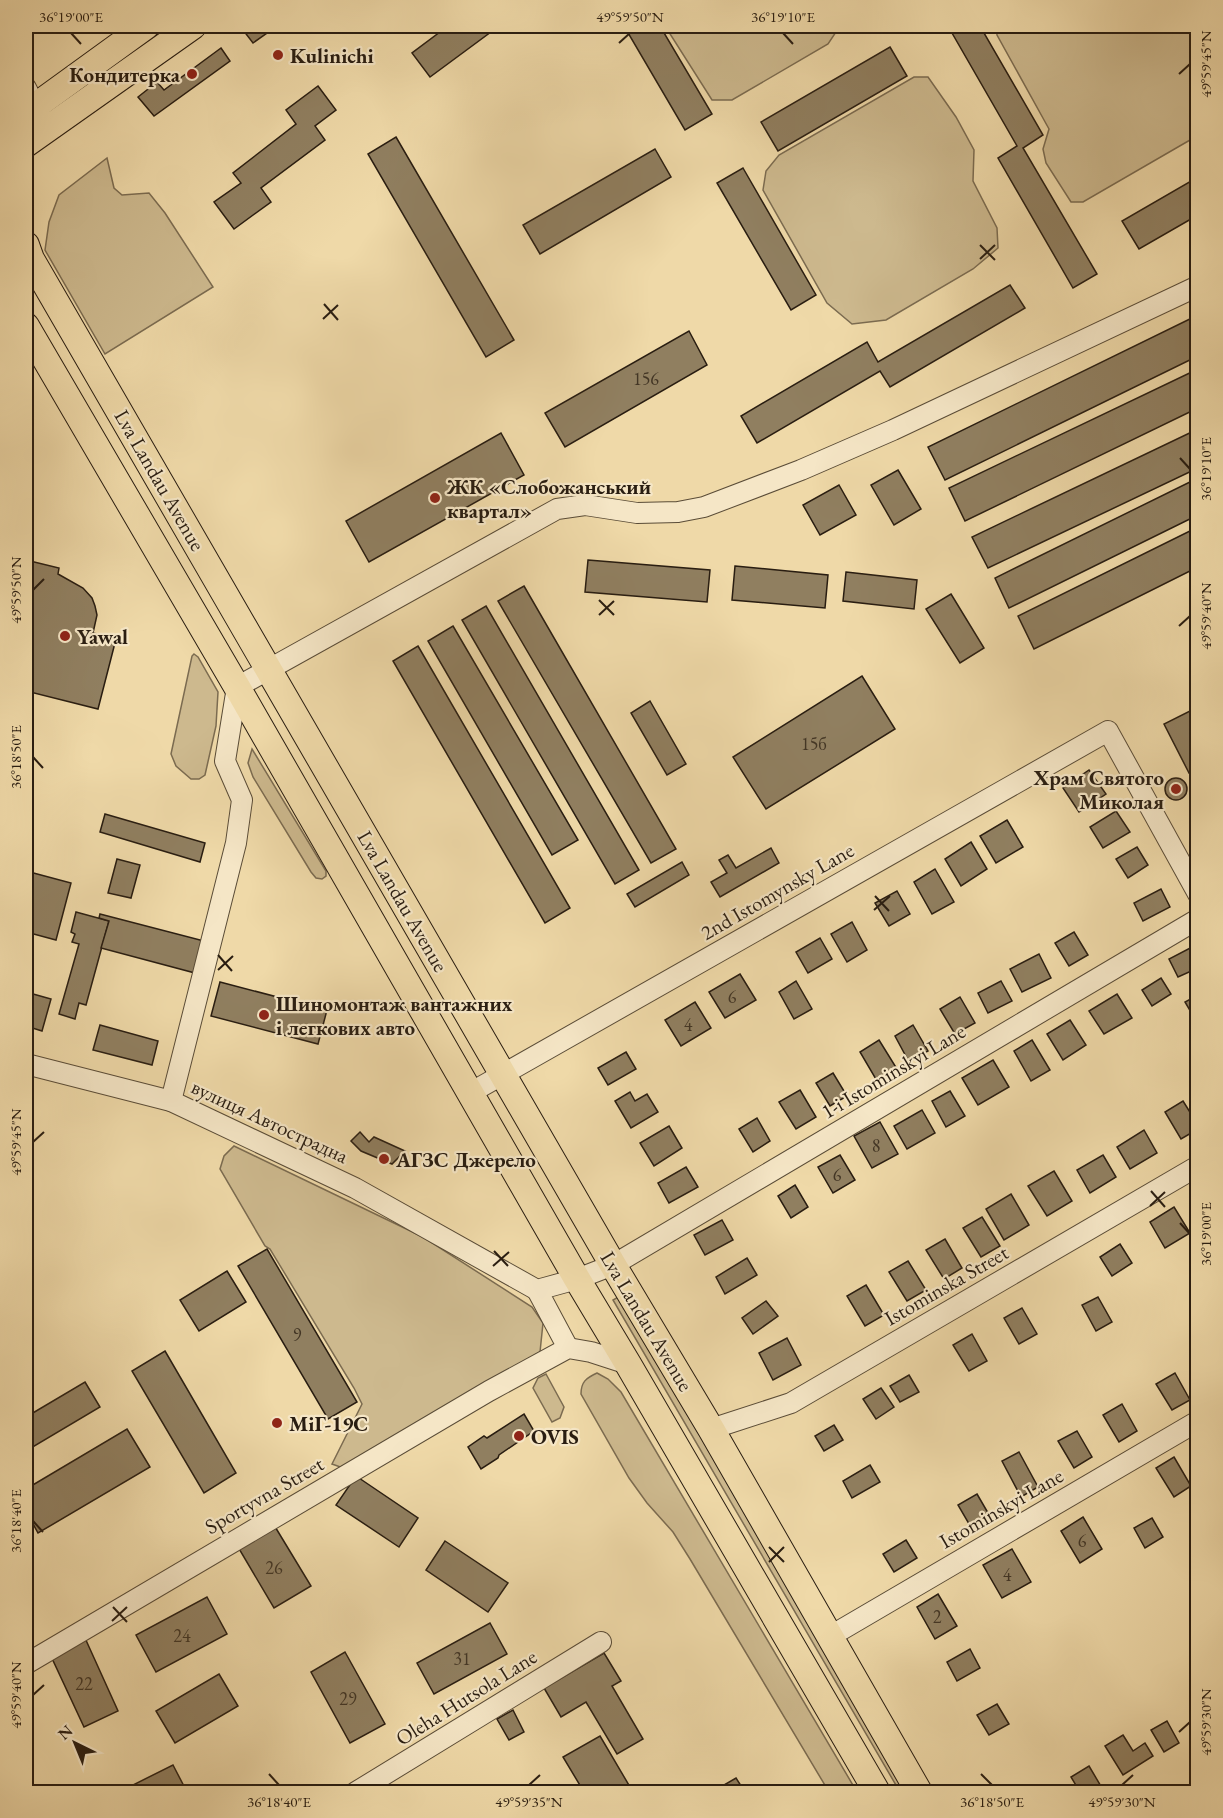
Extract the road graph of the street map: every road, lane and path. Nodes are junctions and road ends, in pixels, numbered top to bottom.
1 (147, 26) edge
2 (193, 26) edge
3 (28, 107) edge
4 (48, 130) junction
5 (26, 144) edge
6 (26, 158) edge
7 (27, 252) edge
8 (1197, 286) edge
9 (26, 326) edge
10 (269, 669) junction
11 (237, 687) junction
12 (1197, 894) edge
13 (1197, 919) edge
14 (26, 1064) edge
15 (503, 1074) junction
16 (470, 1093) junction
17 (171, 1101) junction
18 (1197, 1166) edge
19 (613, 1265) junction
20 (577, 1279) junction
21 (537, 1290) junction
22 (568, 1348) junction
23 (628, 1364) junction
24 (1197, 1421) edge
25 (711, 1429) junction
26 (829, 1637) junction
27 (601, 1642) dead end
28 (26, 1664) edge
29 (357, 1792) edge
30 (877, 1792) edge
31 (919, 1792) edge

1 - 3 main road
2 - 4 main road
3 - 4 street
4 - 5 main road
4 - 6 main road
7 - 10 main road, Lva Landau Avenue
8 - 10 street
9 - 11 main road, Lva Landau Avenue
10 - 11 street
10 - 15 main road, Lva Landau Avenue
11 - 16 main road, Lva Landau Avenue
11 - 17 street
12 - 15 street, 2nd Istomynsky Lane
13 - 19 street, 1-i Istominskyi Lane
14 - 17 street, вулиця Автострадна
15 - 16 street, 2nd Istomynsky Lane
15 - 19 main road, Lva Landau Avenue
16 - 20 main road, Lva Landau Avenue
17 - 21 street, вулиця Автострадна
18 - 25 street, Istominska Street
19 - 20 street, 1-i Istominskyi Lane
19 - 25 main road, Lva Landau Avenue
20 - 21 street
20 - 23 main road, Lva Landau Avenue
21 - 22 street
22 - 23 street
22 - 28 street, Sportyvna Street
23 - 30 main road, Lva Landau Avenue
24 - 26 street, Istominskyi Lane
25 - 26 main road, Lva Landau Avenue
26 - 31 main road, Lva Landau Avenue
27 - 29 street, Oleha Hutsola Lane

